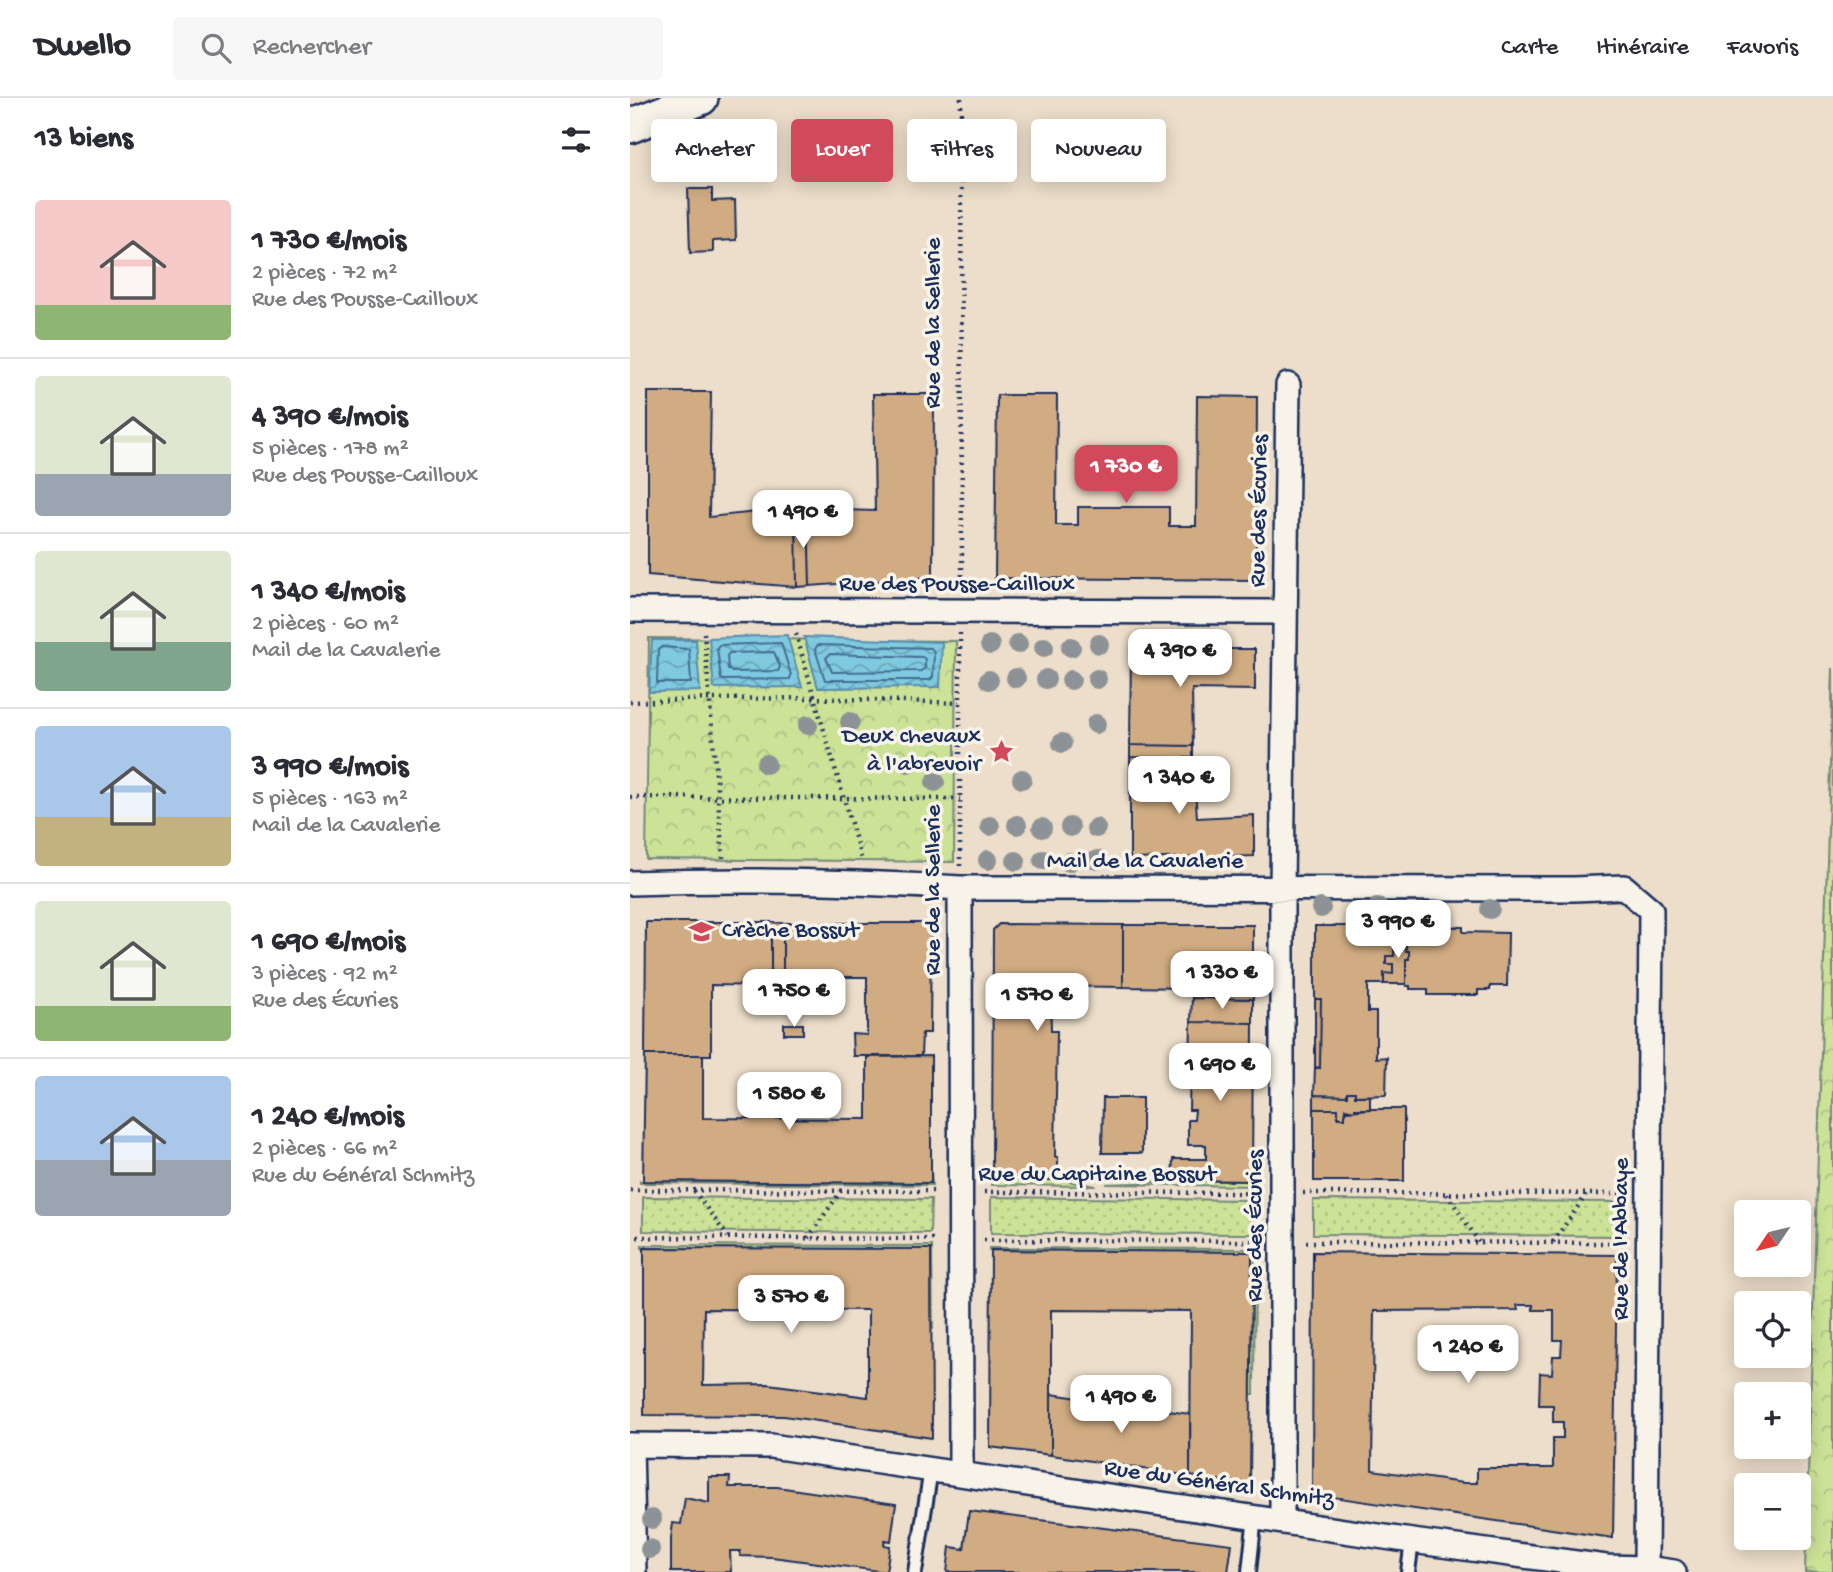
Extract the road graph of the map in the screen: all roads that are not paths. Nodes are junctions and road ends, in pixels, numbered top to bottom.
1 (701, 98) edge
2 (630, 125) edge
3 (1288, 386) dead end
4 (630, 610) edge
5 (1284, 612) junction
6 (630, 883) edge
7 (960, 888) junction
8 (1282, 889) junction
9 (1651, 910) joint
10 (630, 1445) edge
11 (931, 1469) junction
12 (961, 1473) junction
13 (1255, 1516) junction
14 (1282, 1520) junction
15 (1412, 1541) junction
16 (1646, 1568) junction
17 (634, 1572) edge
18 (915, 1572) edge
19 (1249, 1572) edge
20 (1408, 1572) edge
21 (1674, 1572) edge

1 - 2 main road
3 - 5 street, Rue des Écuries
4 - 5 street, Rue des Pousse-Cailloux
5 - 8 street, Rue des Écuries
6 - 7 street, Mail de la Cavalerie
7 - 8 street, Mail de la Cavalerie
7 - 12 street, Rue de la Sellerie
8 - 9 street, Mail de la Cavalerie
8 - 14 street, Rue des Écuries
9 - 16 street, Rue de l'Abbaye
10 - 11 street, Rue du Général Schmitz
10 - 17 street
11 - 12 street, Rue du Général Schmitz
11 - 18 lane
12 - 13 street, Rue du Général Schmitz
13 - 14 street, Rue du Général Schmitz
13 - 19 lane
14 - 15 street, Rue du Général Schmitz
15 - 16 street, Rue du Général Schmitz
15 - 20 lane
16 - 21 street, Rue du Général Schmitz

